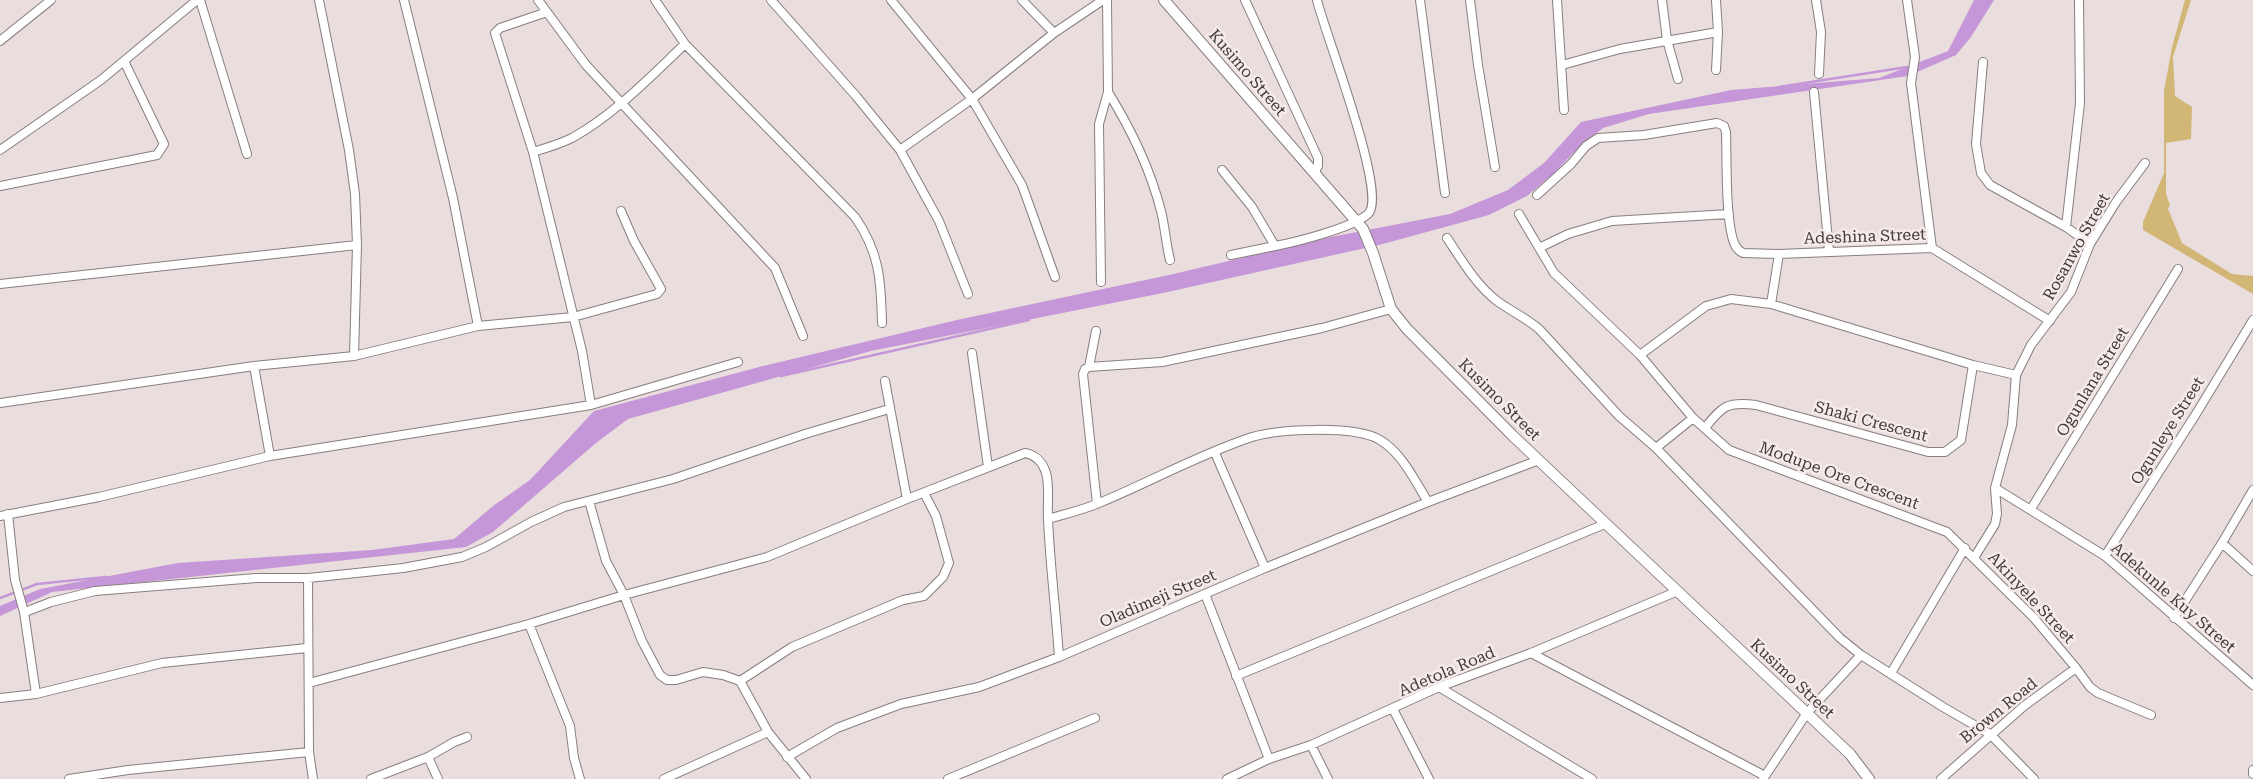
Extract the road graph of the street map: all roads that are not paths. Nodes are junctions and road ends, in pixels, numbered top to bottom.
1 (51, 0) edge
2 (199, 0) edge
3 (319, 0) edge
4 (404, 0) edge
5 (538, 0) edge
6 (656, 0) edge
7 (770, 0) edge
8 (891, 0) edge
9 (1022, 0) edge
10 (1103, 0) edge
11 (1107, 0) edge
12 (1164, 0) edge
13 (1245, 0) edge
14 (1317, 0) edge
15 (1420, 0) edge
16 (1470, 0) edge
17 (1558, 0) edge
18 (1662, 0) edge
19 (1716, 0) edge
20 (1816, 0) edge
21 (1907, 0) edge
22 (2080, 0) edge
23 (547, 12) junction
24 (1718, 32) junction
25 (1054, 33) junction
26 (1667, 40) junction
27 (0, 41) edge
28 (685, 44) junction
29 (124, 61) junction
30 (1983, 62) dead end
31 (1562, 65) junction
32 (1716, 70) dead end
33 (1819, 74) dead end
34 (1678, 79) dead end
35 (1108, 92) junction
36 (1814, 92) dead end
37 (972, 99) junction
38 (622, 102) junction
39 (1564, 110) dead end
40 (0, 150) edge
41 (900, 150) junction
42 (533, 152) junction
43 (248, 154) dead end
44 (2145, 163) dead end
45 (1494, 167) dead end
46 (1222, 170) dead end
47 (1314, 173) junction
48 (0, 186) edge
49 (1445, 193) dead end
50 (1536, 195) dead end
51 (621, 211) dead end
52 (1518, 214) dead end
53 (1729, 214) junction
54 (1355, 221) junction
55 (2066, 227) junction
56 (1447, 238) dead end
57 (2090, 244) junction
58 (356, 245) junction
59 (1275, 246) junction
60 (1539, 248) junction
61 (1932, 248) junction
62 (1829, 251) junction
63 (1779, 254) junction
64 (1231, 255) dead end
65 (1170, 260) dead end
66 (2178, 269) dead end
67 (1055, 278) dead end
68 (1101, 282) dead end
69 (0, 284) edge
70 (968, 294) dead end
71 (1771, 304) junction
72 (1391, 309) junction
73 (573, 317) junction
74 (2253, 320) edge
75 (2050, 321) junction
76 (882, 323) dead end
77 (478, 326) junction
78 (1096, 331) dead end
79 (803, 336) dead end
80 (972, 353) dead end
81 (1640, 355) junction
82 (354, 356) junction
83 (738, 362) dead end
84 (1973, 365) junction
85 (254, 366) junction
86 (1090, 367) junction
87 (2016, 375) junction
88 (885, 381) dead end
89 (0, 403) edge
90 (591, 405) junction
91 (889, 409) junction
92 (1693, 418) junction
93 (1706, 428) junction
94 (1656, 448) junction
95 (1215, 452) junction
96 (270, 456) junction
97 (1539, 460) junction
98 (988, 467) junction
99 (1995, 488) junction
100 (2253, 490) edge
101 (924, 493) junction
102 (908, 499) junction
103 (589, 501) junction
104 (1428, 502) junction
105 (1097, 504) junction
106 (2031, 509) junction
107 (4, 515) edge
108 (1048, 519) junction
109 (1605, 524) junction
110 (2222, 543) junction
111 (1965, 548) junction
112 (2105, 556) junction
113 (1974, 558) junction
114 (1265, 568) junction
115 (2253, 571) edge
116 (308, 578) junction
117 (1678, 591) junction
118 (1205, 594) junction
119 (624, 595) junction
120 (24, 612) junction
121 (2174, 618) junction
122 (529, 624) junction
123 (307, 648) junction
124 (1531, 653) junction
125 (1861, 655) junction
126 (1059, 657) junction
127 (2076, 668) junction
128 (1891, 673) junction
129 (1236, 676) junction
130 (740, 681) junction
131 (309, 683) junction
132 (2253, 685) edge
133 (1439, 687) junction
134 (36, 694) junction
135 (0, 698) edge
136 (1393, 709) junction
137 (1807, 714) junction
138 (2151, 715) dead end
139 (1095, 718) dead end
140 (768, 732) junction
141 (1990, 734) junction
142 (467, 737) dead end
143 (1310, 745) junction
144 (309, 752) junction
145 (428, 757) junction
146 (787, 757) junction
147 (1269, 759) junction
148 (2253, 770) edge
149 (2253, 774) edge
150 (1231, 778) edge
151 (1764, 778) edge
152 (1943, 778) edge
153 (69, 779) edge
154 (313, 779) edge
155 (371, 779) edge
156 (438, 779) edge
157 (580, 779) edge
158 (664, 779) edge
159 (806, 779) edge
160 (948, 779) edge
161 (1328, 779) edge
162 (1428, 779) edge
163 (1592, 779) edge
164 (1869, 779) edge
165 (2034, 779) edge

1 - 27 street
2 - 29 street
2 - 43 street
3 - 58 street
4 - 77 street
5 - 23 street
6 - 28 street
7 - 41 street
8 - 37 street
9 - 25 street
10 - 25 street
11 - 35 street
12 - 47 street, Kusimo Street
13 - 47 street
14 - 54 street
15 - 49 street
16 - 45 street
17 - 31 street
18 - 26 street
19 - 24 street
20 - 33 street
21 - 61 street
22 - 55 street
23 - 38 street
23 - 42 street
24 - 26 street
24 - 32 street
25 - 37 street
26 - 31 street
26 - 34 street
28 - 38 street
28 - 76 street
29 - 40 street
29 - 48 street
30 - 55 street
31 - 39 street
35 - 65 street
35 - 68 street
36 - 62 street
37 - 41 street
37 - 67 street
38 - 42 street
38 - 79 street
41 - 70 street
42 - 73 street
44 - 57 street, Rosanwo Street
46 - 59 street
47 - 54 street, Kusimo Street
50 - 53 street
51 - 73 street
52 - 60 street, Modupe Ore Crescent
53 - 60 street
53 - 63 street, Adeshina Street
54 - 59 street
54 - 72 street, Kusimo Street
55 - 57 street
56 - 94 street
57 - 75 street, Rosanwo Street
58 - 69 street
58 - 82 street
59 - 64 street
60 - 81 street, Modupe Ore Crescent
61 - 62 street, Adeshina Street
61 - 75 street, Adeshina Street
62 - 63 street, Adeshina Street
63 - 71 street
66 - 106 street, Ogunlana Street
71 - 81 street
71 - 84 street
72 - 86 street
72 - 97 street, Kusimo Street
73 - 77 street
73 - 90 street
74 - 112 street, Ogunleye Street
75 - 87 street, Rosanwo Street
77 - 82 street
78 - 86 street
80 - 98 street
81 - 92 street, Modupe Ore Crescent
82 - 85 street
83 - 90 street
84 - 87 street
84 - 93 street, Shaki Crescent
85 - 89 street
85 - 96 street
86 - 105 street
87 - 99 street, Rosanwo Street
88 - 91 street
90 - 96 street
91 - 102 street
91 - 103 street
92 - 93 street, Modupe Ore Crescent
92 - 94 street
93 - 111 street, Modupe Ore Crescent
94 - 125 street
95 - 104 street
95 - 105 street
95 - 114 street
96 - 107 street
97 - 104 street, Oladimeji Street
97 - 109 street, Kusimo Street
98 - 101 street
98 - 108 street
99 - 106 street, Adekunle Kuy Street
99 - 113 street, Rosanwo Street
100 - 110 street
101 - 102 street
101 - 130 street
102 - 119 street
103 - 116 street
103 - 119 street
104 - 114 street, Oladimeji Street
105 - 108 street
106 - 112 street, Adekunle Kuy Street
107 - 120 street
108 - 126 street
109 - 117 street, Kusimo Street
109 - 129 street
110 - 115 street
110 - 121 street
111 - 113 street, Akinyele Street
111 - 128 street
112 - 121 street, Adekunle Kuy Street
113 - 127 street, Akinyele Street
114 - 118 street, Oladimeji Street
116 - 120 street
116 - 123 street
117 - 124 street, Adetola Road
117 - 137 street, Kusimo Street
118 - 126 street, Oladimeji Street
118 - 129 street
119 - 122 street
119 - 130 street
120 - 134 street
121 - 132 street, Adekunle Kuy Street
122 - 131 street
122 - 157 street
123 - 131 street
123 - 134 street
124 - 133 street, Adetola Road
124 - 151 street
125 - 128 street
125 - 137 street
126 - 146 street, Oladimeji Street
127 - 138 street, Akinyele Street
127 - 141 street, Brown Road
128 - 141 street
129 - 147 street
130 - 140 street
131 - 144 street
133 - 136 street, Adetola Road
133 - 163 street
134 - 135 street
136 - 143 street, Adetola Road
136 - 162 street
137 - 151 street
137 - 164 street, Kusimo Street
139 - 160 street
140 - 146 street
140 - 158 street
141 - 152 street, Brown Road
141 - 165 street
142 - 145 street
143 - 147 street, Adetola Road
143 - 161 street
144 - 153 street
144 - 154 street
145 - 155 street
145 - 156 street
146 - 159 street
147 - 150 street, Adetola Road
148 - 149 street

